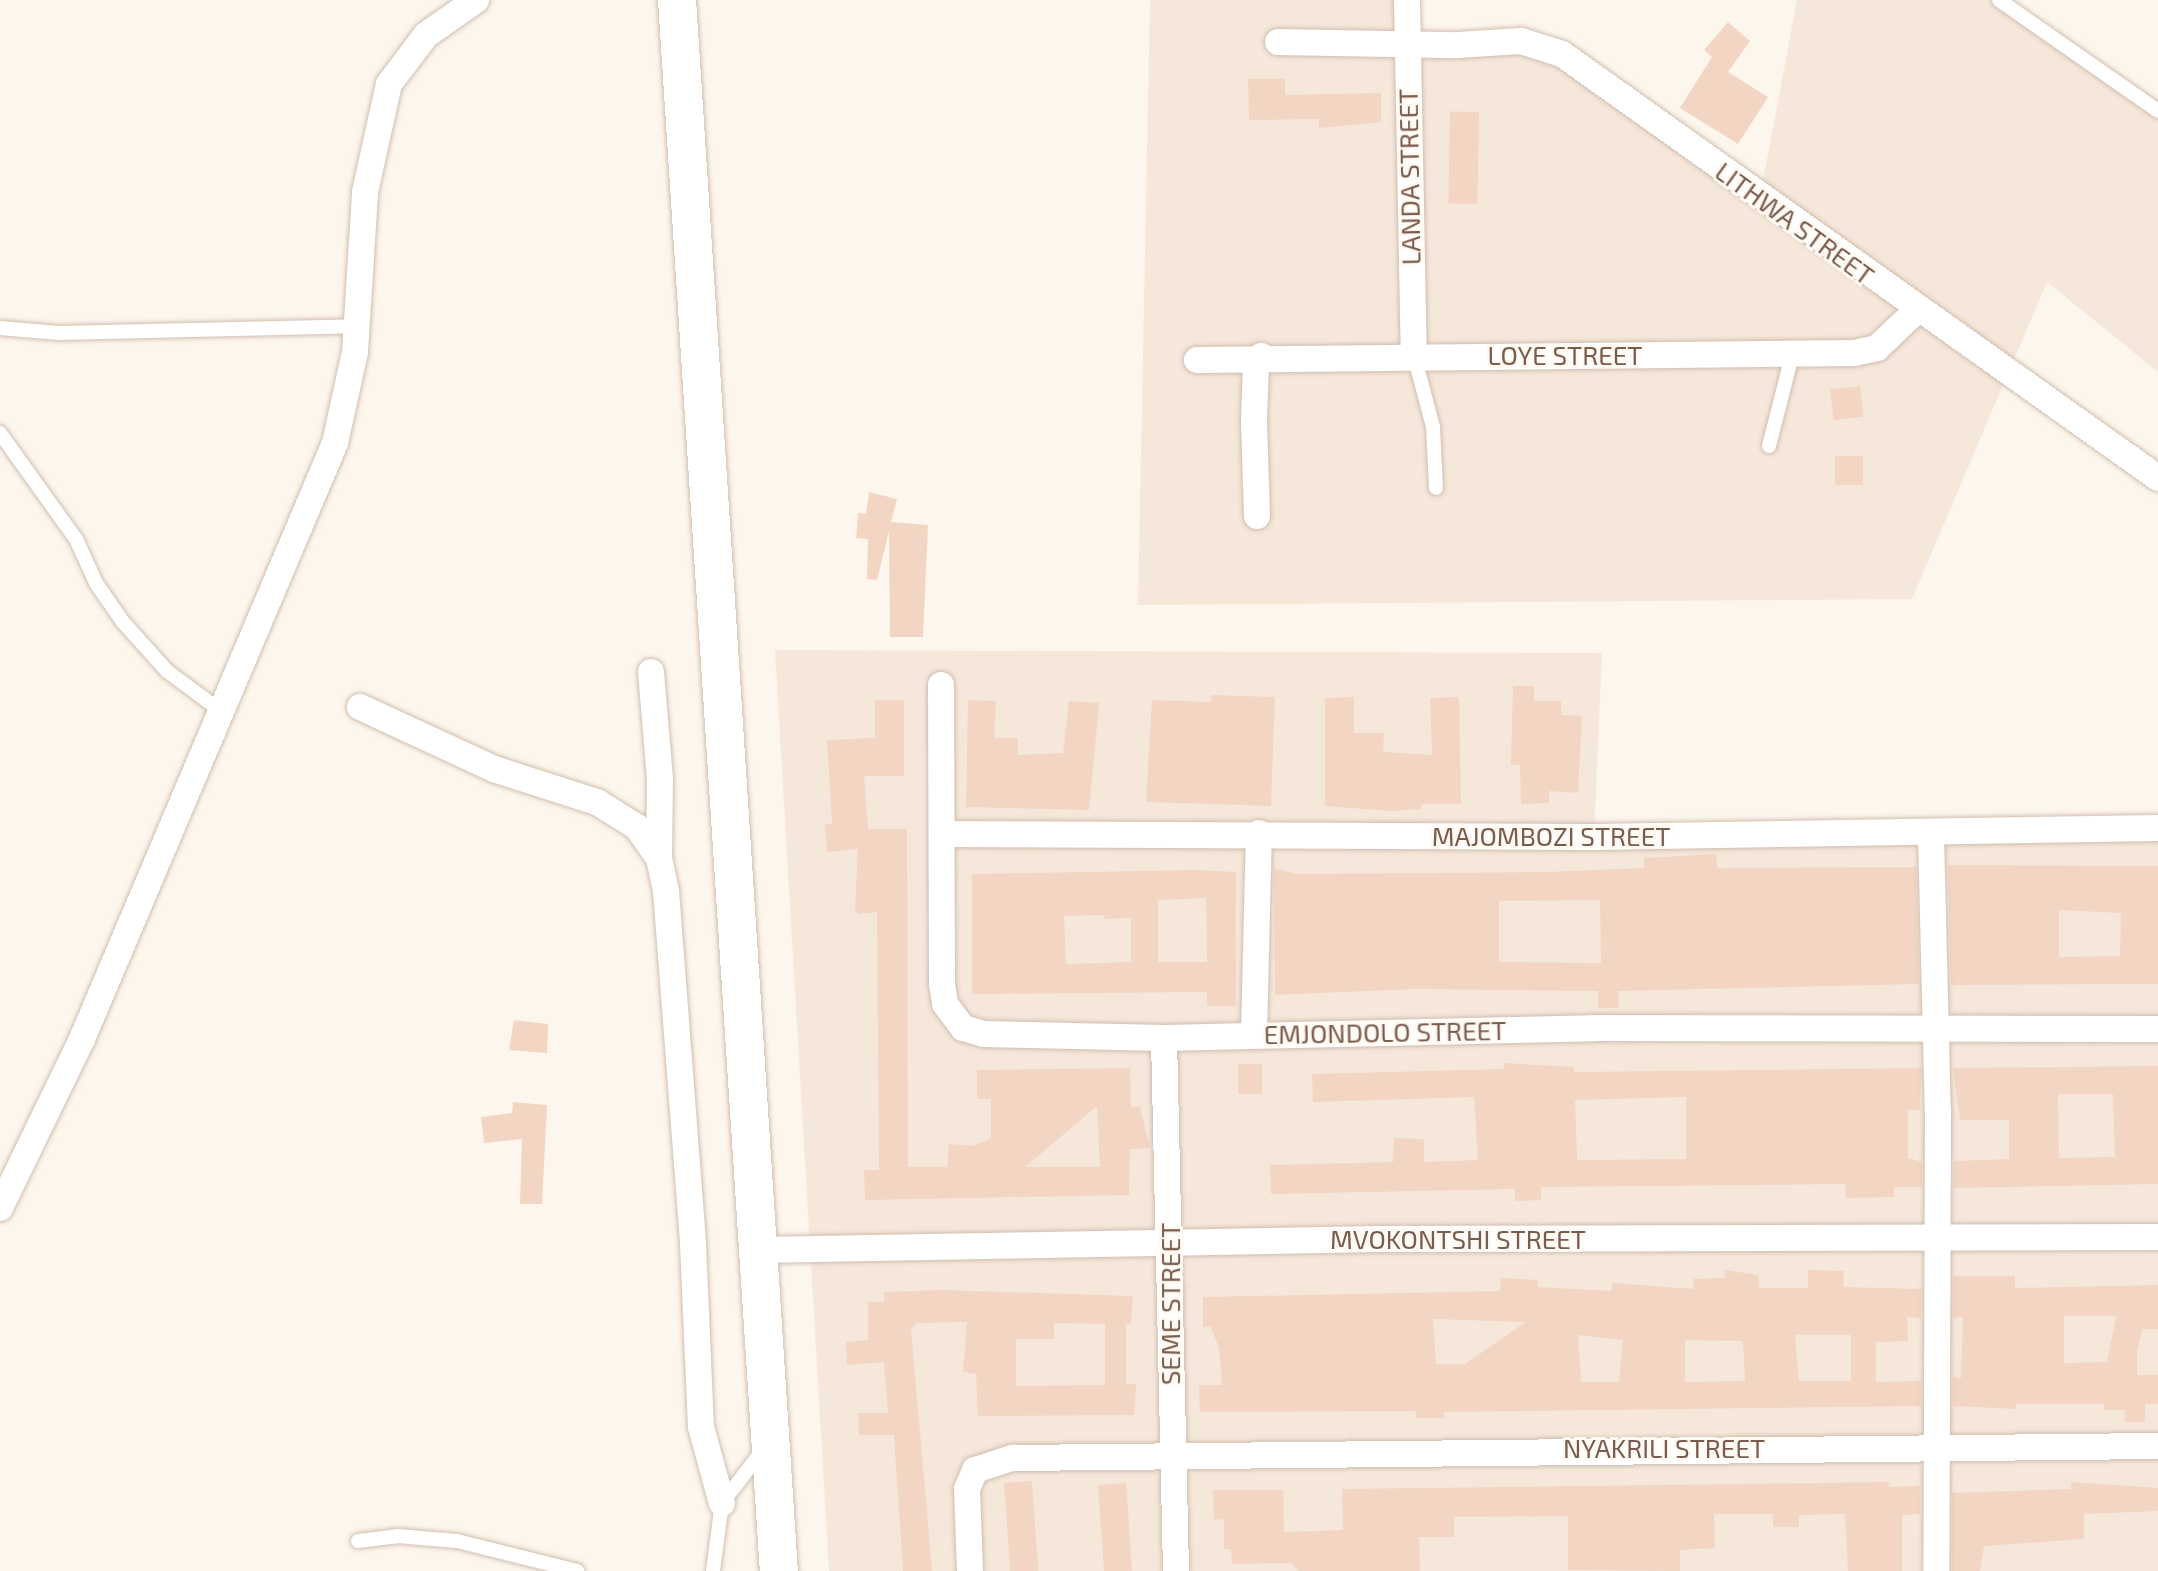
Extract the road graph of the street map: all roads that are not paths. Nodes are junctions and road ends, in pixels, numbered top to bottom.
1 (476, 0) edge
2 (677, 0) edge
3 (1407, 0) edge
4 (1999, 0) edge
5 (1407, 41) junction
6 (1278, 42) dead end
7 (2158, 111) edge
8 (1917, 310) junction
9 (357, 326) junction
10 (0, 328) edge
11 (1414, 355) junction
12 (1261, 356) junction
13 (1792, 356) junction
14 (1197, 360) dead end
15 (0, 433) edge
16 (1769, 446) dead end
17 (2158, 478) edge
18 (1436, 488) dead end
19 (1257, 516) dead end
20 (651, 672) dead end
21 (941, 685) dead end
22 (360, 707) dead end
23 (222, 712) junction
24 (2158, 828) edge
25 (1259, 833) junction
26 (943, 834) junction
27 (1931, 834) junction
28 (659, 858) junction
29 (1932, 1026) junction
30 (2158, 1029) edge
31 (1254, 1034) junction
32 (1164, 1038) junction
33 (0, 1208) edge
34 (1936, 1236) junction
35 (2158, 1237) edge
36 (1170, 1241) junction
37 (758, 1250) junction
38 (770, 1440) junction
39 (2158, 1446) edge
40 (1932, 1447) junction
41 (1170, 1455) junction
42 (722, 1503) junction
43 (358, 1541) dead end
44 (713, 1567) edge
45 (577, 1571) edge
46 (698, 1571) edge
47 (779, 1571) edge
48 (970, 1571) edge
49 (1176, 1571) edge
50 (1936, 1571) edge

1 - 9 street
2 - 37 main road
3 - 5 street, LANDA STREET
4 - 7 lane
5 - 6 street, LITHWA STREET
5 - 8 street, LITHWA STREET
5 - 11 street, LANDA STREET
8 - 13 street, LOYE STREET
8 - 17 street, LITHWA STREET
9 - 10 lane
9 - 23 street
11 - 12 street, LOYE STREET
11 - 13 street, LOYE STREET
11 - 18 lane
12 - 14 street, LOYE STREET
12 - 19 street
13 - 16 lane
15 - 23 lane
20 - 28 street
21 - 26 street, EMJONDOLO STREET
22 - 28 street
23 - 33 street
24 - 27 street, MAJOMBOZI STREET
25 - 26 street, MAJOMBOZI STREET
25 - 27 street, MAJOMBOZI STREET
25 - 31 street
26 - 32 street, EMJONDOLO STREET
27 - 29 street
28 - 42 street
29 - 30 street, EMJONDOLO STREET
29 - 31 street, EMJONDOLO STREET
29 - 34 street
31 - 32 street, EMJONDOLO STREET
32 - 36 street, SEME STREET
34 - 35 street, MVOKONTSHI STREET
34 - 36 street, MVOKONTSHI STREET
34 - 40 street
36 - 37 street, MVOKONTSHI STREET
36 - 41 street, SEME STREET
37 - 38 main road
38 - 42 lane
38 - 47 main road
39 - 40 street, NYAKRILI STREET
40 - 41 street, NYAKRILI STREET
40 - 50 street
41 - 48 street, NYAKRILI STREET
41 - 49 street, SEME STREET
42 - 44 lane
43 - 45 lane
44 - 46 lane

